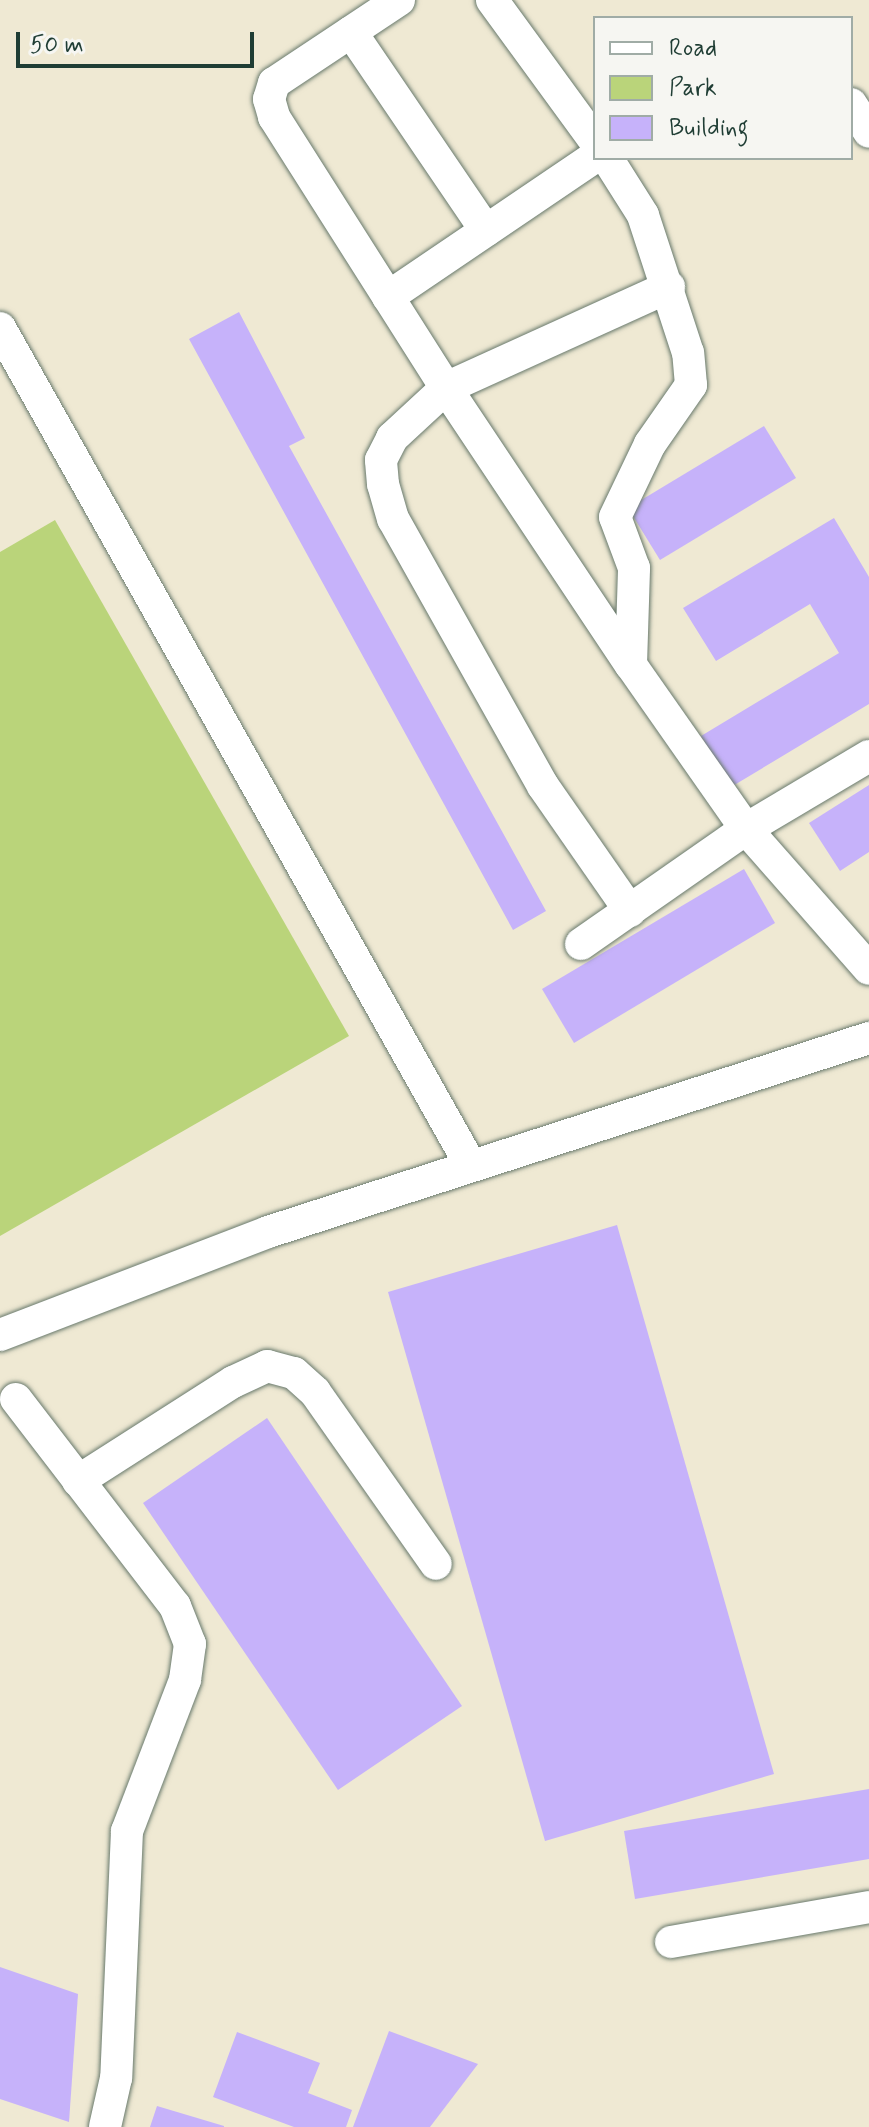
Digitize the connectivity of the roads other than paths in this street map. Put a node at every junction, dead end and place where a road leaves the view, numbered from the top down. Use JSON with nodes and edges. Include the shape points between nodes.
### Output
{"nodes":[{"id":1,"x":399,"y":0,"type":"edge"},
{"id":2,"x":492,"y":0,"type":"edge"},
{"id":3,"x":351,"y":32,"type":"junction"},
{"id":4,"x":853,"y":107,"type":"edge"},
{"id":5,"x":869,"y":132,"type":"edge"},
{"id":6,"x":593,"y":138,"type":"edge"},
{"id":7,"x":593,"y":158,"type":"edge"},
{"id":8,"x":608,"y":160,"type":"edge"},
{"id":9,"x":486,"y":231,"type":"junction"},
{"id":10,"x":669,"y":287,"type":"junction"},
{"id":11,"x":388,"y":297,"type":"junction"},
{"id":12,"x":0,"y":328,"type":"edge"},
{"id":13,"x":446,"y":388,"type":"junction"},
{"id":14,"x":631,"y":665,"type":"junction"},
{"id":15,"x":869,"y":756,"type":"edge"},
{"id":16,"x":746,"y":829,"type":"junction"},
{"id":17,"x":630,"y":911,"type":"junction"},
{"id":18,"x":581,"y":944,"type":"dead end"},
{"id":19,"x":869,"y":969,"type":"edge"},
{"id":20,"x":869,"y":1038,"type":"edge"},
{"id":21,"x":471,"y":1166,"type":"junction"},
{"id":22,"x":0,"y":1335,"type":"edge"},
{"id":23,"x":16,"y":1399,"type":"dead end"},
{"id":24,"x":78,"y":1481,"type":"junction"},
{"id":25,"x":436,"y":1564,"type":"dead end"},
{"id":26,"x":869,"y":1907,"type":"edge"},
{"id":27,"x":671,"y":1942,"type":"dead end"},
{"id":28,"x":105,"y":2127,"type":"edge"}],
"edges":[{"from":1,"to":3,"type":"street"},
{"from":2,"to":6,"type":"street"},
{"from":3,"to":9,"type":"street"},
{"from":3,"to":11,"type":"street","via":[[274,83],[269,99],[274,117]]},
{"from":4,"to":5,"type":"street"},
{"from":7,"to":9,"type":"street"},
{"from":8,"to":10,"type":"street","via":[[643,215]]},
{"from":9,"to":11,"type":"street"},
{"from":10,"to":13,"type":"street"},
{"from":10,"to":14,"type":"street","via":[[688,353],[691,385],[650,444],[615,517],[634,568]]},
{"from":11,"to":13,"type":"street"},
{"from":12,"to":21,"type":"street"},
{"from":13,"to":14,"type":"street"},
{"from":13,"to":17,"type":"street","via":[[392,438],[381,460],[393,519],[543,786]]},
{"from":14,"to":16,"type":"street"},
{"from":15,"to":16,"type":"street"},
{"from":16,"to":17,"type":"street"},
{"from":16,"to":19,"type":"street"},
{"from":17,"to":18,"type":"street"},
{"from":20,"to":21,"type":"street"},
{"from":21,"to":22,"type":"street","via":[[268,1232]]},
{"from":23,"to":24,"type":"street"},
{"from":24,"to":25,"type":"street","via":[[233,1382],[267,1366],[294,1373],[315,1392]]},
{"from":24,"to":28,"type":"street","via":[[175,1606],[190,1644],[185,1680],[127,1831],[116,2078]]},
{"from":26,"to":27,"type":"street"}]}
